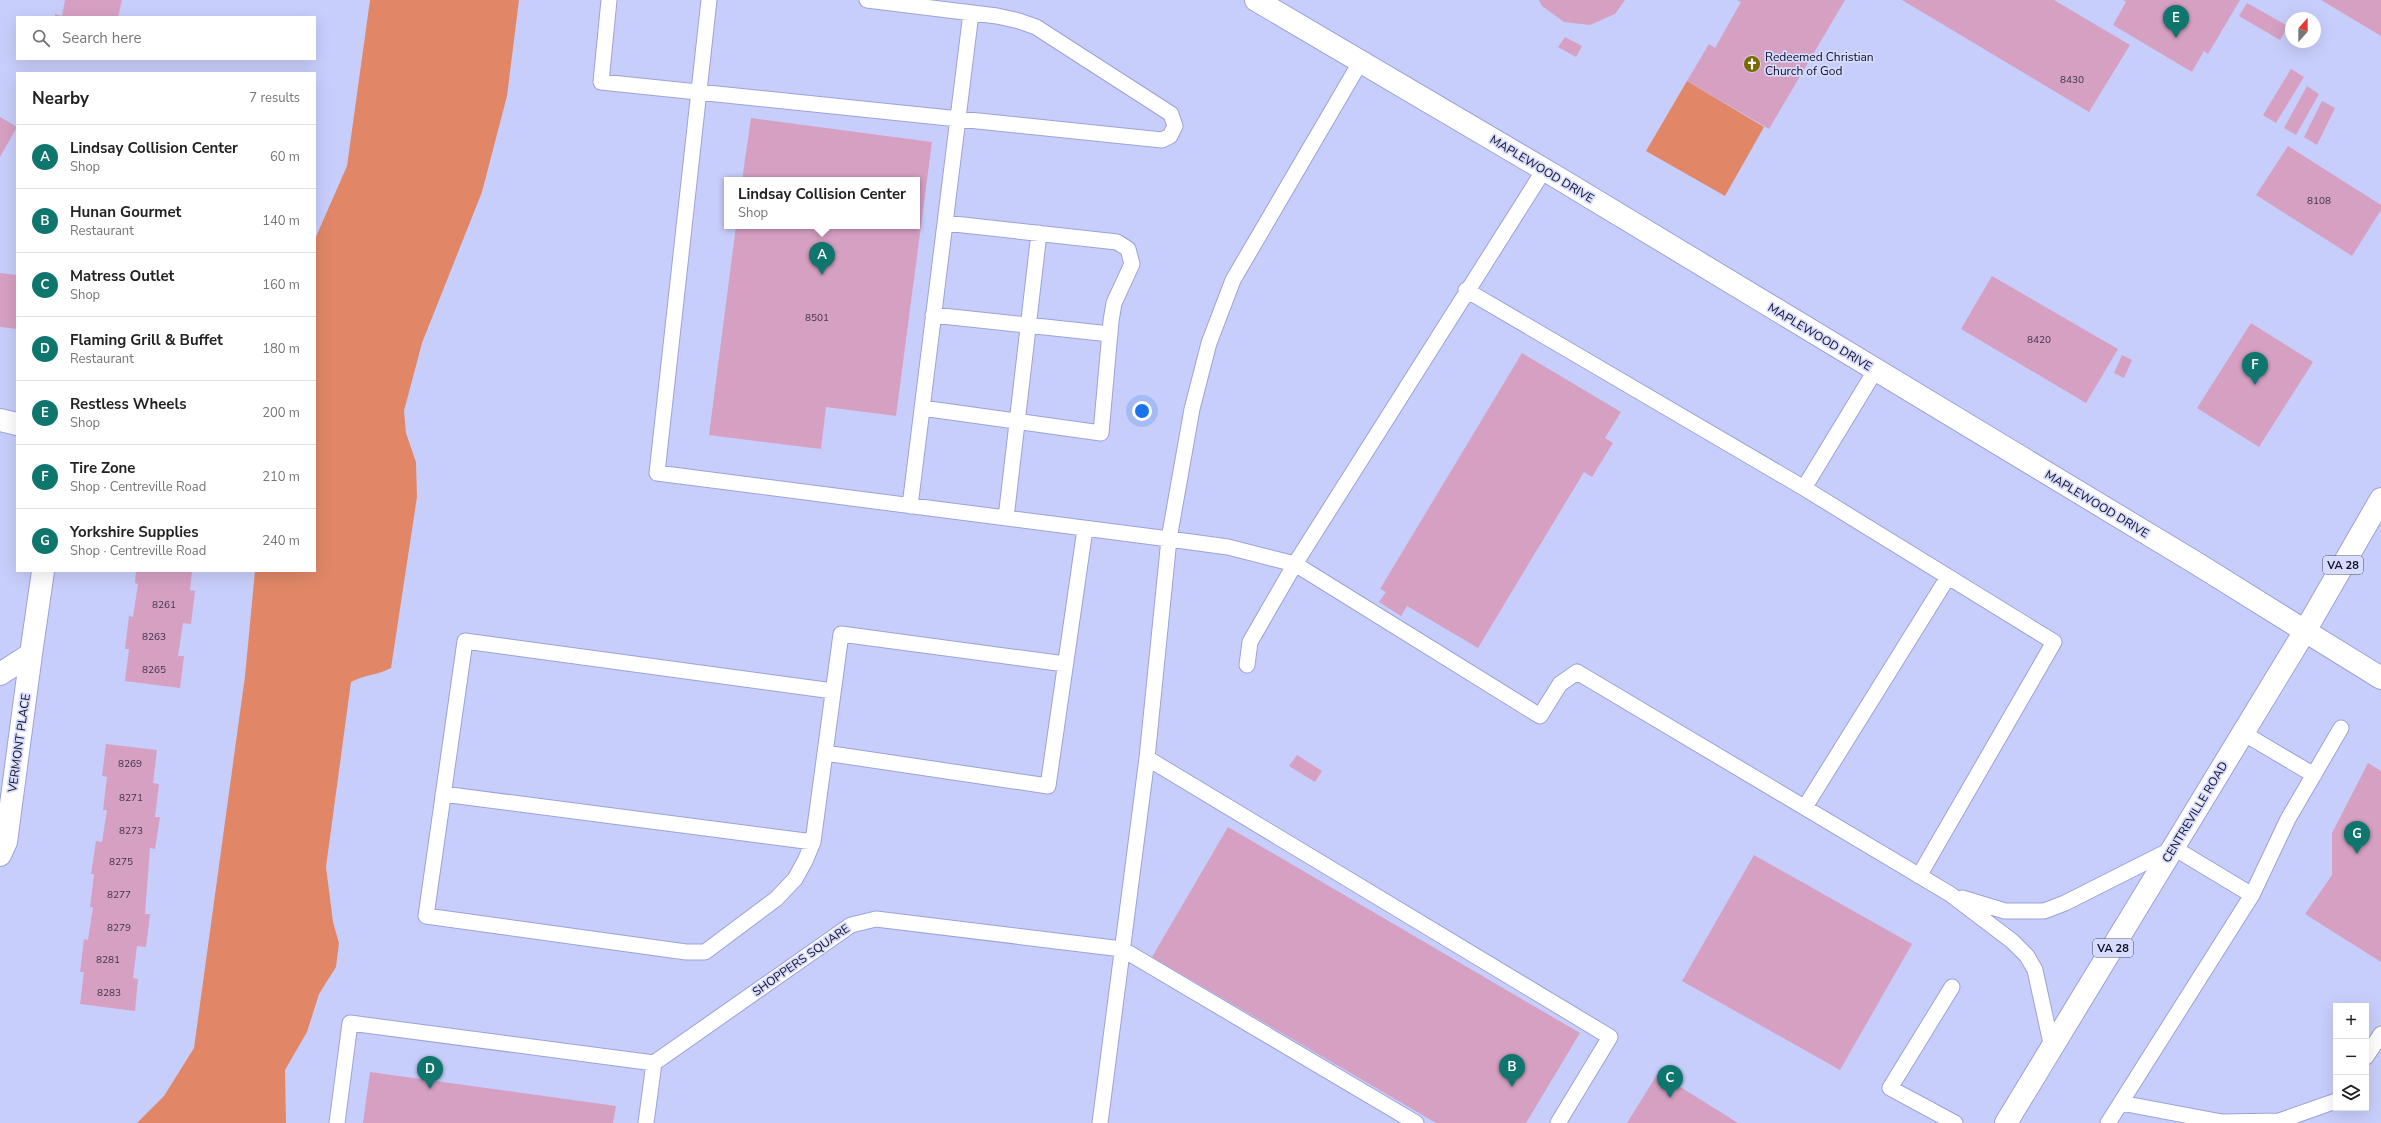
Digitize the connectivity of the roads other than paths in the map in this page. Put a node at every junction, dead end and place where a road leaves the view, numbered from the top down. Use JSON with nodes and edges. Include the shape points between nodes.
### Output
{"nodes":[{"id":1,"x":609,"y":0,"type":"edge"},
{"id":2,"x":709,"y":0,"type":"edge"},
{"id":3,"x":867,"y":0,"type":"edge"},
{"id":4,"x":1256,"y":0,"type":"edge"},
{"id":5,"x":971,"y":13,"type":"junction"},
{"id":6,"x":1361,"y":61,"type":"junction"},
{"id":7,"x":699,"y":93,"type":"junction"},
{"id":8,"x":958,"y":119,"type":"junction"},
{"id":9,"x":1544,"y":170,"type":"junction"},
{"id":10,"x":945,"y":223,"type":"junction"},
{"id":11,"x":1039,"y":233,"type":"junction"},
{"id":12,"x":1466,"y":290,"type":"junction"},
{"id":13,"x":933,"y":315,"type":"junction"},
{"id":14,"x":1028,"y":325,"type":"junction"},
{"id":15,"x":1110,"y":334,"type":"junction"},
{"id":16,"x":1875,"y":370,"type":"junction"},
{"id":17,"x":922,"y":408,"type":"junction"},
{"id":18,"x":0,"y":420,"type":"edge"},
{"id":19,"x":1017,"y":421,"type":"junction"},
{"id":20,"x":16,"y":424,"type":"edge"},
{"id":21,"x":1804,"y":488,"type":"junction"},
{"id":22,"x":2381,"y":499,"type":"edge"},
{"id":23,"x":910,"y":506,"type":"junction"},
{"id":24,"x":1006,"y":518,"type":"junction"},
{"id":25,"x":1085,"y":529,"type":"junction"},
{"id":26,"x":1169,"y":539,"type":"junction"},
{"id":27,"x":1295,"y":564,"type":"junction"},
{"id":28,"x":43,"y":572,"type":"edge"},
{"id":29,"x":1948,"y":577,"type":"junction"},
{"id":30,"x":2305,"y":631,"type":"junction"},
{"id":31,"x":31,"y":654,"type":"junction"},
{"id":32,"x":1066,"y":664,"type":"junction"},
{"id":33,"x":1247,"y":665,"type":"dead end"},
{"id":34,"x":0,"y":674,"type":"edge"},
{"id":35,"x":2381,"y":678,"type":"edge"},
{"id":36,"x":833,"y":690,"type":"junction"},
{"id":37,"x":2342,"y":728,"type":"dead end"},
{"id":38,"x":2243,"y":733,"type":"junction"},
{"id":39,"x":825,"y":753,"type":"junction"},
{"id":40,"x":1147,"y":758,"type":"junction"},
{"id":41,"x":2314,"y":775,"type":"junction"},
{"id":42,"x":443,"y":794,"type":"junction"},
{"id":43,"x":1805,"y":807,"type":"junction"},
{"id":44,"x":813,"y":842,"type":"junction"},
{"id":45,"x":2174,"y":848,"type":"junction"},
{"id":46,"x":0,"y":855,"type":"edge"},
{"id":47,"x":1919,"y":876,"type":"junction"},
{"id":48,"x":1950,"y":894,"type":"junction"},
{"id":49,"x":2252,"y":895,"type":"junction"},
{"id":50,"x":1122,"y":949,"type":"junction"},
{"id":51,"x":1952,"y":987,"type":"dead end"},
{"id":52,"x":2381,"y":1034,"type":"edge"},
{"id":53,"x":2052,"y":1048,"type":"junction"},
{"id":54,"x":2369,"y":1052,"type":"edge"},
{"id":55,"x":654,"y":1063,"type":"junction"},
{"id":56,"x":2333,"y":1102,"type":"edge"},
{"id":57,"x":2121,"y":1103,"type":"junction"},
{"id":58,"x":337,"y":1123,"type":"edge"},
{"id":59,"x":646,"y":1123,"type":"edge"},
{"id":60,"x":1100,"y":1123,"type":"edge"},
{"id":61,"x":1416,"y":1123,"type":"edge"},
{"id":62,"x":1558,"y":1123,"type":"edge"},
{"id":63,"x":1955,"y":1123,"type":"edge"},
{"id":64,"x":2006,"y":1123,"type":"edge"},
{"id":65,"x":2108,"y":1123,"type":"edge"}],
"edges":[{"from":1,"to":7,"type":"lane","via":[[601,82]]},
{"from":2,"to":7,"type":"lane"},
{"from":3,"to":5,"type":"lane"},
{"from":4,"to":6,"type":"main road","name":"MAPLEWOOD DRIVE"},
{"from":5,"to":8,"type":"lane"},
{"from":5,"to":8,"type":"lane","via":[[1019,21],[1036,27],[1171,114],[1175,126],[1170,136],[1162,140]]},
{"from":6,"to":9,"type":"main road","name":"MAPLEWOOD DRIVE"},
{"from":6,"to":26,"type":"lane","via":[[1233,280],[1209,343],[1192,409]]},
{"from":7,"to":8,"type":"lane"},
{"from":7,"to":23,"type":"lane","via":[[657,473]]},
{"from":8,"to":10,"type":"lane"},
{"from":9,"to":12,"type":"lane"},
{"from":9,"to":16,"type":"main road","name":"MAPLEWOOD DRIVE"},
{"from":10,"to":11,"type":"lane"},
{"from":10,"to":13,"type":"lane"},
{"from":11,"to":14,"type":"lane"},
{"from":11,"to":15,"type":"lane","via":[[1117,242],[1128,249],[1132,264],[1114,303]]},
{"from":12,"to":21,"type":"lane"},
{"from":12,"to":27,"type":"lane"},
{"from":13,"to":14,"type":"lane"},
{"from":13,"to":17,"type":"lane"},
{"from":14,"to":15,"type":"lane"},
{"from":14,"to":19,"type":"lane"},
{"from":15,"to":19,"type":"lane","via":[[1101,432]]},
{"from":16,"to":21,"type":"lane"},
{"from":16,"to":30,"type":"main road","name":"MAPLEWOOD DRIVE"},
{"from":17,"to":19,"type":"lane"},
{"from":17,"to":23,"type":"lane"},
{"from":18,"to":20,"type":"main road"},
{"from":19,"to":24,"type":"lane"},
{"from":21,"to":29,"type":"lane"},
{"from":22,"to":30,"type":"main road","name":"CENTREVILLE ROAD","number":"VA 28"},
{"from":23,"to":24,"type":"lane"},
{"from":24,"to":25,"type":"lane"},
{"from":25,"to":26,"type":"lane"},
{"from":25,"to":32,"type":"lane"},
{"from":26,"to":27,"type":"lane","via":[[1235,549]]},
{"from":26,"to":40,"type":"lane"},
{"from":27,"to":33,"type":"lane","via":[[1250,642]]},
{"from":27,"to":43,"type":"lane","via":[[1540,716],[1560,684],[1577,672]]},
{"from":28,"to":31,"type":"main road","name":"VERMONT PLACE"},
{"from":29,"to":43,"type":"lane"},
{"from":29,"to":47,"type":"lane","via":[[2054,642]]},
{"from":30,"to":35,"type":"main road","name":"MAPLEWOOD DRIVE"},
{"from":30,"to":38,"type":"main road","name":"CENTREVILLE ROAD","number":"VA 28"},
{"from":31,"to":34,"type":"main road"},
{"from":31,"to":46,"type":"main road","name":"VERMONT PLACE","via":[[6,842]]},
{"from":32,"to":36,"type":"lane","via":[[841,634]]},
{"from":32,"to":39,"type":"lane","via":[[1048,786]]},
{"from":36,"to":39,"type":"lane"},
{"from":36,"to":42,"type":"lane","via":[[465,640]]},
{"from":37,"to":41,"type":"lane"},
{"from":38,"to":41,"type":"lane"},
{"from":38,"to":45,"type":"main road","name":"CENTREVILLE ROAD","number":"VA 28"},
{"from":39,"to":44,"type":"lane"},
{"from":40,"to":50,"type":"lane"},
{"from":40,"to":62,"type":"lane","via":[[1610,1037]]},
{"from":41,"to":49,"type":"lane","via":[[2288,819]]},
{"from":42,"to":44,"type":"lane"},
{"from":42,"to":44,"type":"lane","via":[[426,916],[678,950],[705,952],[776,899],[794,879]]},
{"from":43,"to":47,"type":"lane"},
{"from":45,"to":48,"type":"lane","via":[[2044,911],[2005,911]]},
{"from":45,"to":49,"type":"lane"},
{"from":45,"to":53,"type":"main road","name":"CENTREVILLE ROAD","number":"VA 28"},
{"from":47,"to":48,"type":"lane"},
{"from":48,"to":53,"type":"lane","via":[[2012,941],[2027,956],[2036,974]]},
{"from":49,"to":57,"type":"lane"},
{"from":50,"to":55,"type":"lane","name":"SHOPPERS SQUARE","via":[[876,919],[863,920],[851,925]]},
{"from":50,"to":60,"type":"lane"},
{"from":50,"to":61,"type":"lane"},
{"from":51,"to":63,"type":"lane","via":[[1890,1088]]},
{"from":52,"to":54,"type":"lane"},
{"from":53,"to":64,"type":"main road","name":"CENTREVILLE ROAD","number":"VA 28"},
{"from":55,"to":58,"type":"lane","via":[[350,1023]]},
{"from":55,"to":59,"type":"lane"},
{"from":56,"to":57,"type":"lane","via":[[2279,1121],[2222,1122]]},
{"from":57,"to":65,"type":"lane"}]}
